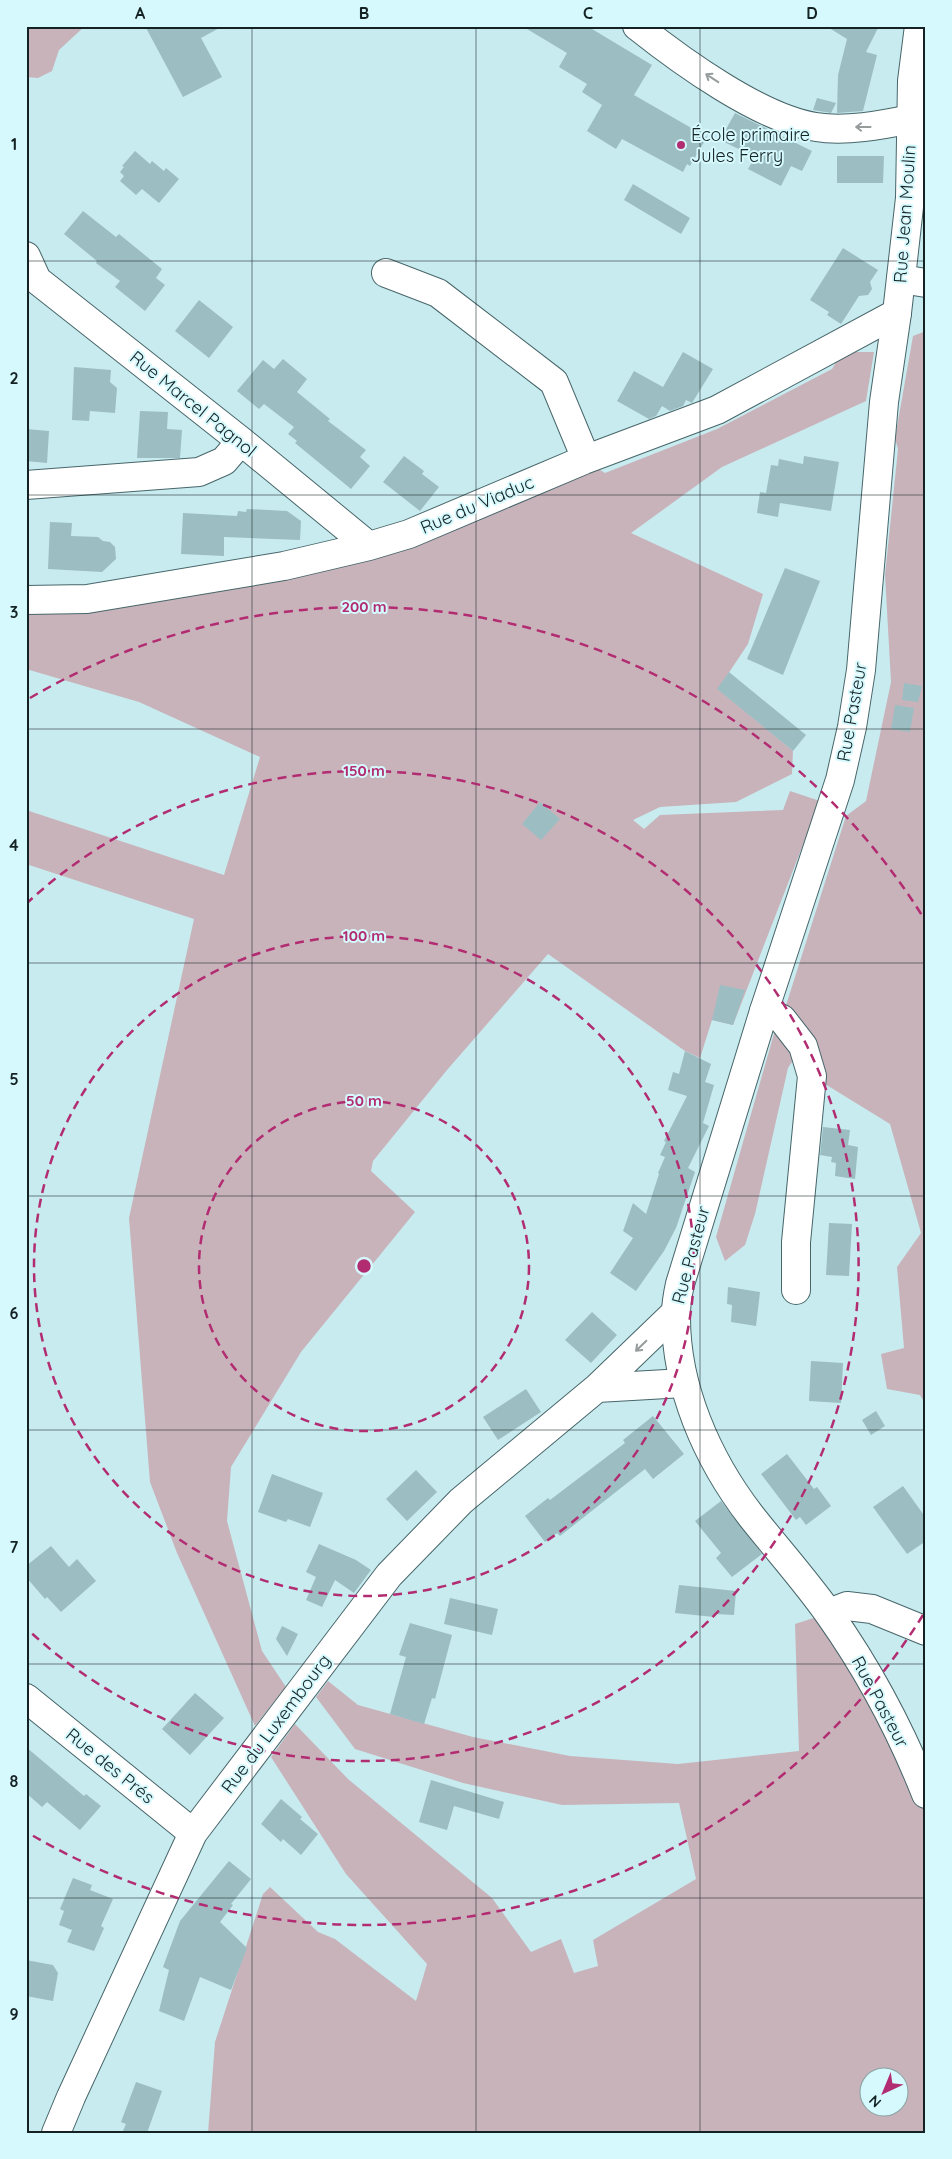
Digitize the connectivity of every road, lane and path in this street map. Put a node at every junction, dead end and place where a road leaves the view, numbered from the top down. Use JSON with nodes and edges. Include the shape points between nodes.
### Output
{"nodes":[{"id":1,"x":637,"y":26,"type":"edge"},
{"id":2,"x":919,"y":26,"type":"edge"},
{"id":3,"x":911,"y":119,"type":"junction"},
{"id":4,"x":26,"y":256,"type":"edge"},
{"id":5,"x":386,"y":273,"type":"dead end"},
{"id":6,"x":913,"y":281,"type":"edge"},
{"id":7,"x":32,"y":282,"type":"edge"},
{"id":8,"x":897,"y":312,"type":"junction"},
{"id":9,"x":884,"y":402,"type":"joint"},
{"id":10,"x":241,"y":441,"type":"junction"},
{"id":11,"x":586,"y":459,"type":"junction"},
{"id":12,"x":26,"y":485,"type":"edge"},
{"id":13,"x":369,"y":546,"type":"junction"},
{"id":14,"x":26,"y":600,"type":"edge"},
{"id":15,"x":764,"y":1011,"type":"junction"},
{"id":16,"x":796,"y":1290,"type":"dead end"},
{"id":17,"x":676,"y":1312,"type":"junction"},
{"id":18,"x":684,"y":1383,"type":"junction"},
{"id":19,"x":597,"y":1388,"type":"junction"},
{"id":20,"x":829,"y":1614,"type":"junction"},
{"id":21,"x":926,"y":1631,"type":"edge"},
{"id":22,"x":26,"y":1698,"type":"edge"},
{"id":23,"x":926,"y":1794,"type":"edge"},
{"id":24,"x":193,"y":1832,"type":"junction"},
{"id":25,"x":56,"y":2133,"type":"edge"}],
"edges":[{"from":3,"to":1,"type":"street","one_way":true,"via":[[873,127],[816,127],[778,116],[743,98]]},
{"from":2,"to":3,"type":"street","name":"Rue Jean Moulin"},
{"from":3,"to":6,"type":"street","name":"Rue Jean Moulin"},
{"from":4,"to":7,"type":"street","name":"Rue Marcel Pagnol"},
{"from":5,"to":11,"type":"street","via":[[438,293],[554,382]]},
{"from":6,"to":8,"type":"street","name":"Rue Jean Moulin"},
{"from":7,"to":10,"type":"street","name":"Rue Marcel Pagnol"},
{"from":8,"to":9,"type":"street","name":"Rue Jean Moulin"},
{"from":8,"to":11,"type":"street","name":"Rue du Viaduc","via":[[717,410]]},
{"from":9,"to":15,"type":"street","name":"Rue Pasteur","via":[[861,670],[852,727],[840,780]]},
{"from":10,"to":12,"type":"street","via":[[224,461],[199,472]]},
{"from":10,"to":13,"type":"street","name":"Rue Marcel Pagnol"},
{"from":11,"to":13,"type":"street","name":"Rue du Viaduc","via":[[409,534]]},
{"from":13,"to":14,"type":"street","name":"Rue du Viaduc","via":[[284,566],[87,599]]},
{"from":15,"to":16,"type":"street","via":[[782,1019],[803,1046],[812,1076],[796,1242]]},
{"from":15,"to":17,"type":"street","name":"Rue Pasteur","via":[[680,1284]]},
{"from":17,"to":18,"type":"street","name":"Rue Pasteur","via":[[677,1346]]},
{"from":17,"to":19,"type":"street","name":"Rue du Luxembourg","one_way":true},
{"from":18,"to":19,"type":"street"},
{"from":18,"to":20,"type":"street","name":"Rue Pasteur","via":[[702,1432],[725,1477]]},
{"from":19,"to":24,"type":"street","name":"Rue du Luxembourg","via":[[461,1501],[389,1575]]},
{"from":20,"to":21,"type":"street","via":[[847,1606],[872,1609]]},
{"from":20,"to":23,"type":"street","name":"Rue Pasteur","via":[[866,1671]]},
{"from":22,"to":24,"type":"street","name":"Rue des Prés"},
{"from":24,"to":25,"type":"street","name":"Rue du Luxembourg"}]}
